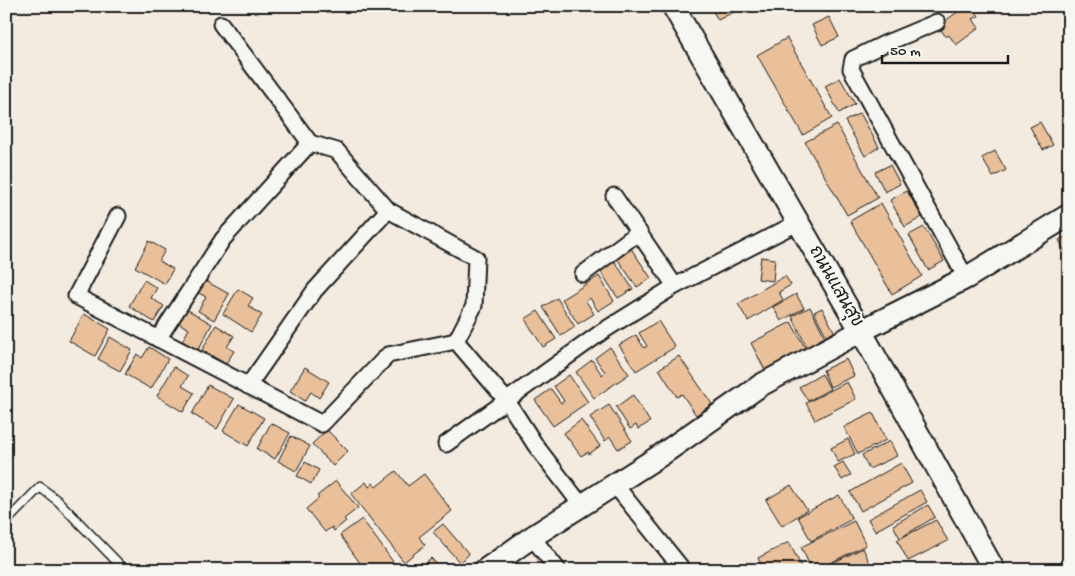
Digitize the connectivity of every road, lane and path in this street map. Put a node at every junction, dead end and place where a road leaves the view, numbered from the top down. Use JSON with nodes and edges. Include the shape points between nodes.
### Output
{"nodes":[{"id":1,"x":673,"y":6,"type":"edge"},
{"id":2,"x":938,"y":22,"type":"dead end"},
{"id":3,"x":221,"y":24,"type":"dead end"},
{"id":4,"x":310,"y":143,"type":"junction"},
{"id":5,"x":614,"y":196,"type":"dead end"},
{"id":6,"x":388,"y":210,"type":"junction"},
{"id":7,"x":1069,"y":215,"type":"edge"},
{"id":8,"x":118,"y":216,"type":"dead end"},
{"id":9,"x":797,"y":223,"type":"junction"},
{"id":10,"x":639,"y":232,"type":"junction"},
{"id":11,"x":583,"y":274,"type":"dead end"},
{"id":12,"x":966,"y":278,"type":"junction"},
{"id":13,"x":675,"y":286,"type":"junction"},
{"id":14,"x":861,"y":331,"type":"junction"},
{"id":15,"x":158,"y":339,"type":"junction"},
{"id":16,"x":456,"y":341,"type":"junction"},
{"id":17,"x":248,"y":386,"type":"junction"},
{"id":18,"x":507,"y":401,"type":"junction"},
{"id":19,"x":446,"y":444,"type":"dead end"},
{"id":20,"x":615,"y":485,"type":"junction"},
{"id":21,"x":582,"y":506,"type":"junction"},
{"id":22,"x":6,"y":522,"type":"edge"},
{"id":23,"x":532,"y":537,"type":"junction"},
{"id":24,"x":125,"y":570,"type":"edge"},
{"id":25,"x":485,"y":570,"type":"edge"},
{"id":26,"x":558,"y":570,"type":"edge"},
{"id":27,"x":683,"y":570,"type":"edge"},
{"id":28,"x":994,"y":570,"type":"edge"}],
"edges":[{"from":1,"to":9,"type":"street","name":"ถนนแสนสุข"},
{"from":2,"to":12,"type":"street","via":[[853,59],[851,69]]},
{"from":3,"to":4,"type":"street"},
{"from":4,"to":6,"type":"street","via":[[337,151]]},
{"from":4,"to":15,"type":"street","via":[[222,239]]},
{"from":5,"to":10,"type":"street"},
{"from":6,"to":16,"type":"street","via":[[476,258],[474,306]]},
{"from":6,"to":17,"type":"street","via":[[315,290]]},
{"from":7,"to":12,"type":"street"},
{"from":8,"to":15,"type":"street","via":[[76,296]]},
{"from":9,"to":13,"type":"street"},
{"from":9,"to":14,"type":"street","name":"ถนนแสนสุข"},
{"from":10,"to":11,"type":"street"},
{"from":10,"to":13,"type":"street"},
{"from":12,"to":14,"type":"street"},
{"from":13,"to":18,"type":"street","via":[[603,331]]},
{"from":14,"to":20,"type":"street","via":[[761,385]]},
{"from":14,"to":28,"type":"street","name":"ถนนแสนสุข"},
{"from":15,"to":17,"type":"street"},
{"from":16,"to":17,"type":"street","via":[[388,355],[322,424]]},
{"from":16,"to":18,"type":"street"},
{"from":18,"to":19,"type":"street"},
{"from":18,"to":21,"type":"street","via":[[536,446]]},
{"from":20,"to":21,"type":"street"},
{"from":20,"to":27,"type":"street"},
{"from":21,"to":23,"type":"street"},
{"from":22,"to":24,"type":"lane","via":[[40,487],[58,501]]},
{"from":23,"to":25,"type":"street"},
{"from":23,"to":26,"type":"street"}]}
